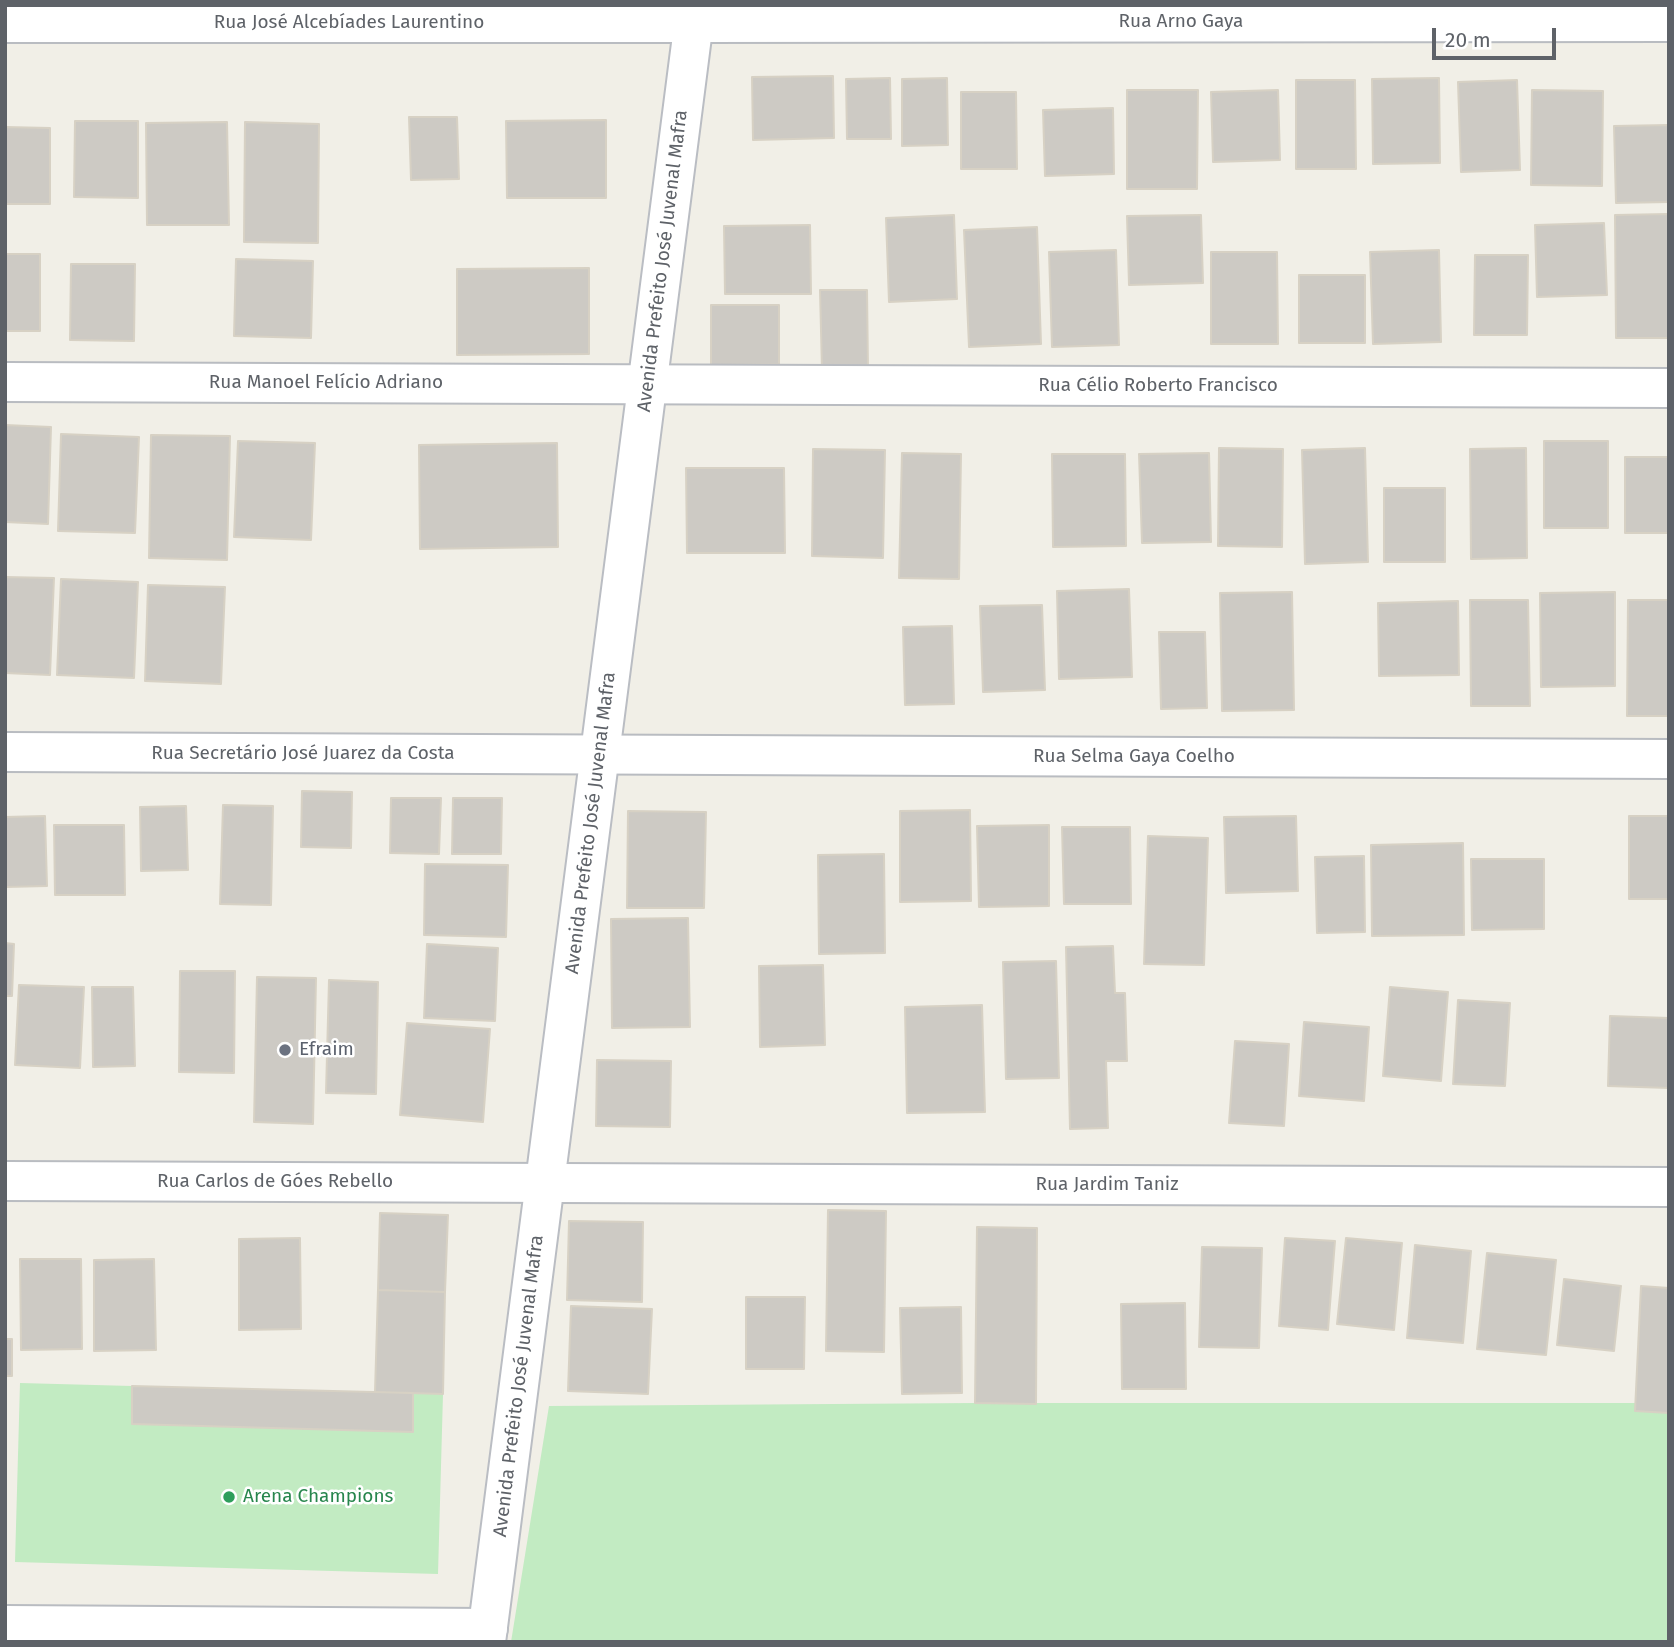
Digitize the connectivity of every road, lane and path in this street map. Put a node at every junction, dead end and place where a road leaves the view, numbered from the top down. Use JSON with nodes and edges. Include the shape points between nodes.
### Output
{"nodes":[{"id":1,"x":695,"y":14,"type":"edge"},
{"id":2,"x":1669,"y":22,"type":"edge"},
{"id":3,"x":5,"y":23,"type":"edge"},
{"id":4,"x":5,"y":382,"type":"edge"},
{"id":5,"x":647,"y":385,"type":"junction"},
{"id":6,"x":1669,"y":388,"type":"edge"},
{"id":7,"x":5,"y":752,"type":"edge"},
{"id":8,"x":600,"y":755,"type":"junction"},
{"id":9,"x":1669,"y":758,"type":"edge"},
{"id":10,"x":5,"y":1181,"type":"edge"},
{"id":11,"x":545,"y":1184,"type":"junction"},
{"id":12,"x":1669,"y":1187,"type":"edge"},
{"id":13,"x":5,"y":1625,"type":"edge"},
{"id":14,"x":487,"y":1635,"type":"edge"}],
"edges":[{"from":1,"to":2,"type":"street","name":"Rua Arno Gaya"},
{"from":1,"to":3,"type":"street","name":"Rua José Alcebíades Laurentino"},
{"from":1,"to":5,"type":"street","name":"Avenida Prefeito José Juvenal Mafra"},
{"from":4,"to":5,"type":"street","name":"Rua Manoel Felício Adriano"},
{"from":5,"to":6,"type":"street","name":"Rua Célio Roberto Francisco"},
{"from":5,"to":8,"type":"street","name":"Avenida Prefeito José Juvenal Mafra"},
{"from":7,"to":8,"type":"street","name":"Rua Secretário José Juarez da Costa"},
{"from":8,"to":9,"type":"street","name":"Rua Selma Gaya Coelho"},
{"from":8,"to":11,"type":"street","name":"Avenida Prefeito José Juvenal Mafra"},
{"from":10,"to":11,"type":"street","name":"Rua Carlos de Góes Rebello"},
{"from":11,"to":12,"type":"street","name":"Rua Jardim Taniz"},
{"from":11,"to":14,"type":"street","name":"Avenida Prefeito José Juvenal Mafra"},
{"from":13,"to":14,"type":"street"}]}
